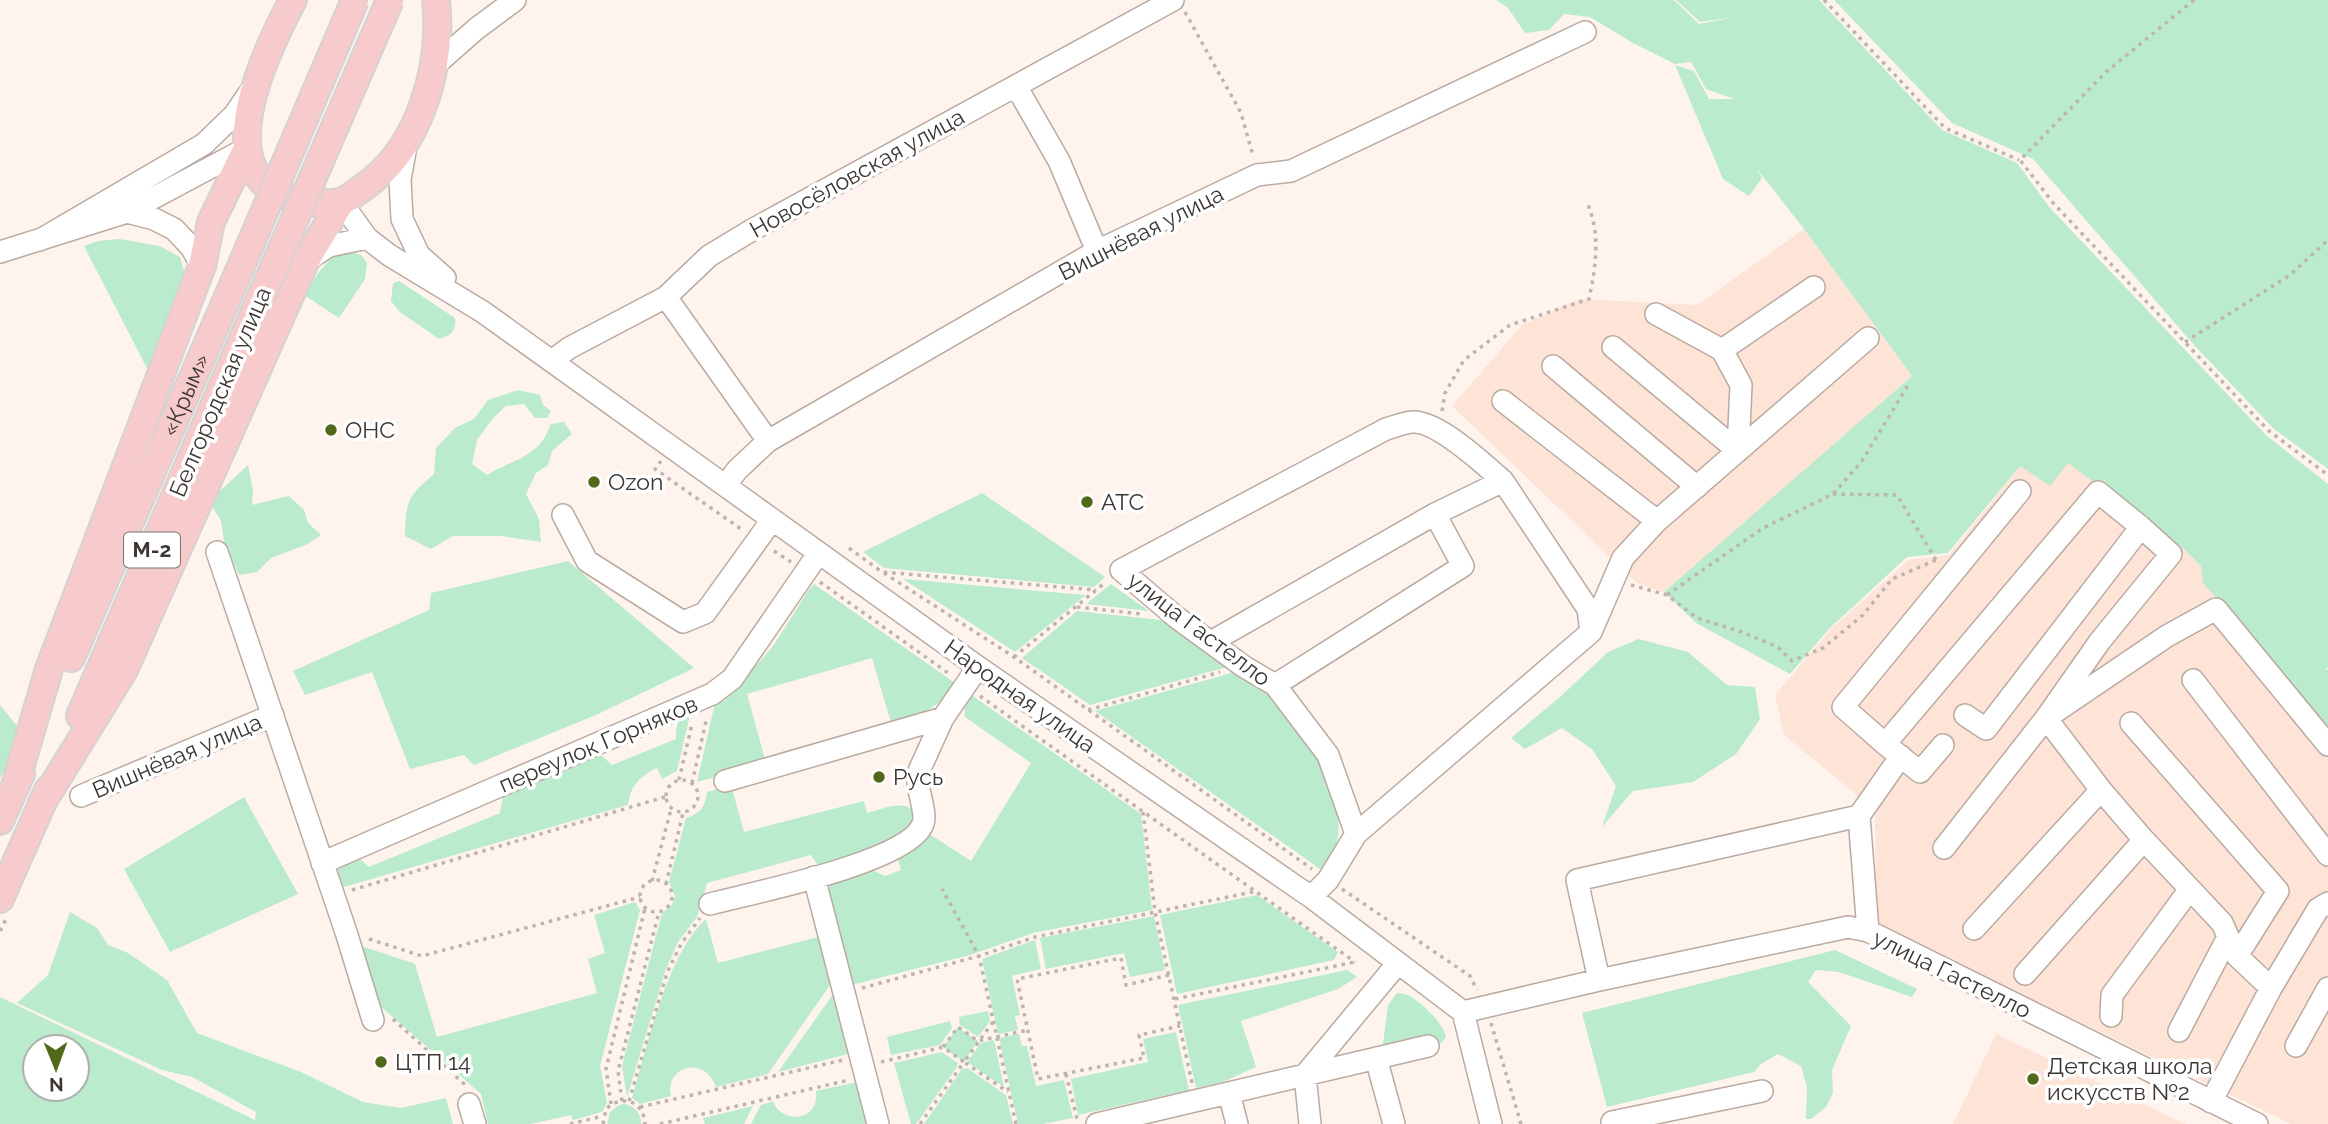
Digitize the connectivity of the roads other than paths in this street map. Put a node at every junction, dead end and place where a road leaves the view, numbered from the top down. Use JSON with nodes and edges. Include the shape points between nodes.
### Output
{"nodes":[{"id":1,"x":293,"y":0,"type":"edge"},
{"id":2,"x":355,"y":0,"type":"edge"},
{"id":3,"x":390,"y":0,"type":"edge"},
{"id":4,"x":436,"y":0,"type":"edge"},
{"id":5,"x":515,"y":0,"type":"edge"},
{"id":6,"x":1179,"y":6,"type":"edge"},
{"id":7,"x":1585,"y":32,"type":"dead end"},
{"id":8,"x":433,"y":67,"type":"junction"},
{"id":9,"x":255,"y":84,"type":"junction"},
{"id":10,"x":1016,"y":86,"type":"junction"},
{"id":11,"x":407,"y":138,"type":"junction"},
{"id":12,"x":247,"y":148,"type":"junction"},
{"id":13,"x":341,"y":202,"type":"junction"},
{"id":14,"x":127,"y":212,"type":"junction"},
{"id":15,"x":367,"y":238,"type":"junction"},
{"id":16,"x":40,"y":240,"type":"junction"},
{"id":17,"x":1097,"y":251,"type":"junction"},
{"id":18,"x":0,"y":252,"type":"edge"},
{"id":19,"x":304,"y":262,"type":"junction"},
{"id":20,"x":202,"y":266,"type":"junction"},
{"id":21,"x":1814,"y":287,"type":"dead end"},
{"id":22,"x":666,"y":297,"type":"junction"},
{"id":23,"x":483,"y":312,"type":"junction"},
{"id":24,"x":1656,"y":314,"type":"dead end"},
{"id":25,"x":1868,"y":338,"type":"dead end"},
{"id":26,"x":1613,"y":347,"type":"dead end"},
{"id":27,"x":1722,"y":350,"type":"junction"},
{"id":28,"x":552,"y":361,"type":"junction"},
{"id":29,"x":1553,"y":366,"type":"dead end"},
{"id":30,"x":1503,"y":401,"type":"dead end"},
{"id":31,"x":768,"y":441,"type":"junction"},
{"id":32,"x":1738,"y":451,"type":"junction"},
{"id":33,"x":1503,"y":481,"type":"junction"},
{"id":34,"x":726,"y":485,"type":"junction"},
{"id":35,"x":1697,"y":487,"type":"junction"},
{"id":36,"x":2020,"y":491,"type":"dead end"},
{"id":37,"x":563,"y":514,"type":"dead end"},
{"id":38,"x":1435,"y":514,"type":"junction"},
{"id":39,"x":772,"y":520,"type":"junction"},
{"id":40,"x":1657,"y":521,"type":"junction"},
{"id":41,"x":2141,"y":527,"type":"junction"},
{"id":42,"x":217,"y":552,"type":"dead end"},
{"id":43,"x":812,"y":563,"type":"junction"},
{"id":44,"x":1591,"y":632,"type":"junction"},
{"id":45,"x":1211,"y":642,"type":"junction"},
{"id":46,"x":978,"y":667,"type":"junction"},
{"id":47,"x":2193,"y":680,"type":"dead end"},
{"id":48,"x":1275,"y":685,"type":"junction"},
{"id":49,"x":273,"y":715,"type":"junction"},
{"id":50,"x":1965,"y":715,"type":"dead end"},
{"id":51,"x":943,"y":718,"type":"junction"},
{"id":52,"x":2046,"y":718,"type":"junction"},
{"id":53,"x":2131,"y":723,"type":"dead end"},
{"id":54,"x":1943,"y":745,"type":"dead end"},
{"id":55,"x":2328,"y":745,"type":"edge"},
{"id":56,"x":1893,"y":750,"type":"junction"},
{"id":57,"x":725,"y":781,"type":"dead end"},
{"id":58,"x":15,"y":789,"type":"junction"},
{"id":59,"x":2101,"y":790,"type":"junction"},
{"id":60,"x":81,"y":796,"type":"dead end"},
{"id":61,"x":42,"y":803,"type":"junction"},
{"id":62,"x":1860,"y":816,"type":"junction"},
{"id":63,"x":0,"y":821,"type":"edge"},
{"id":64,"x":1356,"y":834,"type":"junction"},
{"id":65,"x":2144,"y":840,"type":"junction"},
{"id":66,"x":1944,"y":848,"type":"dead end"},
{"id":67,"x":2328,"y":855,"type":"edge"},
{"id":68,"x":322,"y":863,"type":"junction"},
{"id":69,"x":814,"y":877,"type":"junction"},
{"id":70,"x":2190,"y":889,"type":"junction"},
{"id":71,"x":1311,"y":897,"type":"junction"},
{"id":72,"x":0,"y":899,"type":"edge"},
{"id":73,"x":2328,"y":903,"type":"edge"},
{"id":74,"x":710,"y":904,"type":"road end"},
{"id":75,"x":1974,"y":929,"type":"dead end"},
{"id":76,"x":1867,"y":931,"type":"junction"},
{"id":77,"x":2232,"y":946,"type":"junction"},
{"id":78,"x":1398,"y":963,"type":"junction"},
{"id":79,"x":2025,"y":974,"type":"dead end"},
{"id":80,"x":1599,"y":980,"type":"junction"},
{"id":81,"x":2328,"y":988,"type":"edge"},
{"id":82,"x":2271,"y":989,"type":"junction"},
{"id":83,"x":1463,"y":1013,"type":"junction"},
{"id":84,"x":2110,"y":1016,"type":"dead end"},
{"id":85,"x":373,"y":1020,"type":"dead end"},
{"id":86,"x":2179,"y":1031,"type":"dead end"},
{"id":87,"x":1428,"y":1046,"type":"dead end"},
{"id":88,"x":2296,"y":1046,"type":"dead end"},
{"id":89,"x":1376,"y":1058,"type":"junction"},
{"id":90,"x":1305,"y":1075,"type":"junction"},
{"id":91,"x":1762,"y":1091,"type":"dead end"},
{"id":92,"x":1229,"y":1093,"type":"junction"},
{"id":93,"x":2220,"y":1112,"type":"edge"},
{"id":94,"x":1612,"y":1122,"type":"dead end"},
{"id":95,"x":877,"y":1124,"type":"edge"},
{"id":96,"x":1097,"y":1124,"type":"edge"},
{"id":97,"x":1237,"y":1124,"type":"edge"},
{"id":98,"x":1310,"y":1124,"type":"edge"},
{"id":99,"x":1394,"y":1124,"type":"edge"},
{"id":100,"x":1491,"y":1124,"type":"edge"},
{"id":101,"x":2257,"y":1124,"type":"edge"}],
"edges":[{"from":1,"to":9,"type":"main road"},
{"from":2,"to":58,"type":"main road","name":"«Крым»","number":"М-2","bridge":true},
{"from":3,"to":61,"type":"main road","name":"Белгородская улица","number":"М-2","bridge":true},
{"from":4,"to":8,"type":"main road"},
{"from":5,"to":8,"type":"street"},
{"from":6,"to":10,"type":"street","name":"Новосёловская улица"},
{"from":7,"to":17,"type":"street","name":"Вишнёвая улица","via":[[1291,171],[1257,175]]},
{"from":8,"to":11,"type":"main road","via":[[424,104]]},
{"from":9,"to":12,"type":"main road"},
{"from":9,"to":16,"type":"street","via":[[235,114],[204,144]]},
{"from":10,"to":17,"type":"street","via":[[1059,161]]},
{"from":10,"to":22,"type":"street","name":"Новосёловская улица","via":[[752,230],[709,256]]},
{"from":11,"to":13,"type":"main road","via":[[387,167]]},
{"from":11,"to":23,"type":"street","via":[[400,179],[402,219],[419,255]]},
{"from":12,"to":13,"type":"main road","via":[[256,173],[274,192],[304,202]]},
{"from":12,"to":14,"type":"street"},
{"from":12,"to":20,"type":"main road","name":"«Крым»","number":"М-2","via":[[211,222]]},
{"from":13,"to":15,"type":"street"},
{"from":13,"to":19,"type":"main road","number":"М-2"},
{"from":14,"to":16,"type":"street"},
{"from":14,"to":20,"type":"street","via":[[174,229]]},
{"from":15,"to":19,"type":"street","via":[[329,246]]},
{"from":15,"to":23,"type":"street"},
{"from":16,"to":18,"type":"street"},
{"from":17,"to":31,"type":"street","name":"Вишнёвая улица"},
{"from":19,"to":61,"type":"main road","number":"М-2","via":[[124,670]]},
{"from":20,"to":58,"type":"main road","name":"«Крым»","number":"М-2","via":[[49,669]]},
{"from":21,"to":27,"type":"street"},
{"from":22,"to":28,"type":"street","name":"Новосёловская улица"},
{"from":22,"to":31,"type":"street"},
{"from":23,"to":28,"type":"street","name":"Народная улица"},
{"from":24,"to":27,"type":"street"},
{"from":25,"to":32,"type":"street"},
{"from":26,"to":32,"type":"street"},
{"from":27,"to":32,"type":"street","via":[[1741,385]]},
{"from":28,"to":34,"type":"street","name":"Народная улица"},
{"from":29,"to":35,"type":"street"},
{"from":30,"to":40,"type":"street"},
{"from":31,"to":34,"type":"street","name":"Вишнёвая улица"},
{"from":32,"to":35,"type":"street"},
{"from":33,"to":38,"type":"street"},
{"from":33,"to":44,"type":"street","via":[[1588,609]]},
{"from":33,"to":45,"type":"street","name":"улица Гастелло","via":[[1437,430],[1414,422],[1387,429],[1121,570]]},
{"from":34,"to":39,"type":"street","name":"Народная улица"},
{"from":35,"to":40,"type":"street"},
{"from":36,"to":56,"type":"street","via":[[1946,564],[1843,707]]},
{"from":37,"to":39,"type":"street","via":[[587,561],[682,622],[705,613]]},
{"from":38,"to":45,"type":"street"},
{"from":38,"to":48,"type":"street","via":[[1463,566]]},
{"from":39,"to":43,"type":"street","name":"Народная улица"},
{"from":40,"to":44,"type":"street","via":[[1623,558]]},
{"from":41,"to":50,"type":"street","via":[[1986,729]]},
{"from":41,"to":52,"type":"street","via":[[2171,554],[2100,641]]},
{"from":41,"to":56,"type":"street","via":[[2098,492]]},
{"from":42,"to":49,"type":"street"},
{"from":43,"to":46,"type":"street","name":"Народная улица"},
{"from":43,"to":68,"type":"street","name":"переулок Горняков","via":[[732,680],[705,698]]},
{"from":44,"to":64,"type":"street"},
{"from":45,"to":48,"type":"street","name":"улица Гастелло"},
{"from":46,"to":51,"type":"street"},
{"from":46,"to":71,"type":"street","name":"Народная улица"},
{"from":47,"to":67,"type":"street"},
{"from":48,"to":64,"type":"street","name":"улица Гастелло","via":[[1328,755]]},
{"from":49,"to":60,"type":"street","name":"Вишнёвая улица"},
{"from":49,"to":68,"type":"street"},
{"from":51,"to":57,"type":"street"},
{"from":51,"to":69,"type":"street","via":[[916,783],[922,828],[883,855]]},
{"from":52,"to":55,"type":"street","via":[[2167,636],[2216,609]]},
{"from":52,"to":59,"type":"street"},
{"from":52,"to":66,"type":"street"},
{"from":53,"to":77,"type":"street","via":[[2278,891]]},
{"from":54,"to":56,"type":"street","via":[[1920,772]]},
{"from":56,"to":62,"type":"street"},
{"from":58,"to":63,"type":"main road","name":"«Крым»","number":"М-2"},
{"from":59,"to":65,"type":"street"},
{"from":59,"to":75,"type":"street"},
{"from":61,"to":72,"type":"main road","name":"Белгородская улица","number":"М-2"},
{"from":62,"to":76,"type":"street"},
{"from":62,"to":80,"type":"street","via":[[1577,880]]},
{"from":64,"to":71,"type":"street","via":[[1328,880]]},
{"from":65,"to":70,"type":"street"},
{"from":65,"to":79,"type":"street"},
{"from":68,"to":85,"type":"street"},
{"from":69,"to":74,"type":"street"},
{"from":69,"to":95,"type":"street"},
{"from":70,"to":77,"type":"street","via":[[2222,923]]},
{"from":70,"to":84,"type":"street","via":[[2112,995]]},
{"from":71,"to":78,"type":"street","name":"Народная улица"},
{"from":73,"to":82,"type":"street","via":[[2318,909]]},
{"from":76,"to":80,"type":"street","name":"улица Гастелло","via":[[1849,927]]},
{"from":76,"to":93,"type":"street","name":"улица Гастелло"},
{"from":77,"to":82,"type":"street"},
{"from":77,"to":86,"type":"street"},
{"from":78,"to":83,"type":"street","name":"Народная улица"},
{"from":78,"to":90,"type":"street"},
{"from":80,"to":83,"type":"street","name":"улица Гастелло"},
{"from":81,"to":88,"type":"street"},
{"from":82,"to":93,"type":"street"},
{"from":83,"to":100,"type":"street"},
{"from":87,"to":89,"type":"street"},
{"from":89,"to":90,"type":"street"},
{"from":89,"to":99,"type":"street"},
{"from":90,"to":92,"type":"street"},
{"from":90,"to":98,"type":"street"},
{"from":91,"to":94,"type":"street"},
{"from":92,"to":96,"type":"street"},
{"from":92,"to":97,"type":"street"},
{"from":93,"to":101,"type":"street","name":"улица Гастелло"}]}
